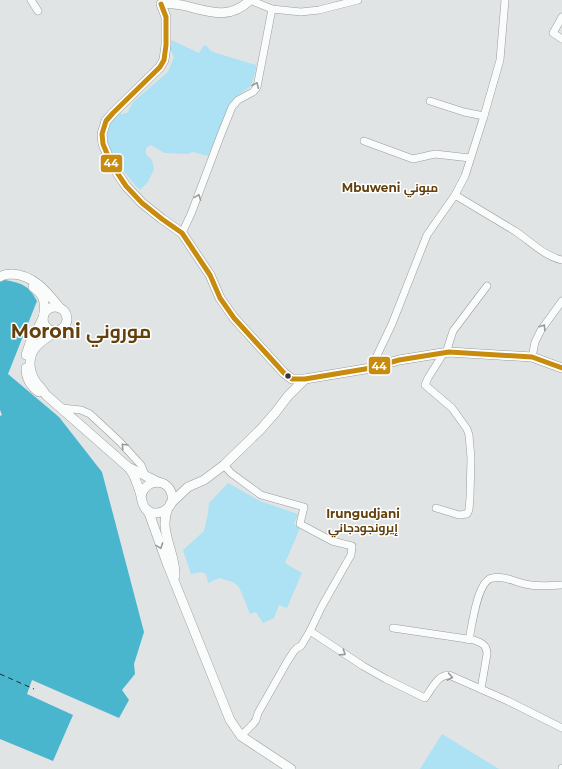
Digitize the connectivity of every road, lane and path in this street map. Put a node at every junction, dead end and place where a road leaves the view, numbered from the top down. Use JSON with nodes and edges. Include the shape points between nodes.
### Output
{"nodes":[{"id":1,"x":31,"y":0,"type":"edge"},
{"id":2,"x":250,"y":0,"type":"edge"},
{"id":3,"x":358,"y":0,"type":"edge"},
{"id":4,"x":505,"y":0,"type":"edge"},
{"id":5,"x":161,"y":2,"type":"edge"},
{"id":6,"x":180,"y":3,"type":"edge"},
{"id":7,"x":272,"y":9,"type":"junction"},
{"id":8,"x":38,"y":11,"type":"dead end"},
{"id":9,"x":562,"y":17,"type":"edge"},
{"id":10,"x":166,"y":18,"type":"junction"},
{"id":11,"x":562,"y":39,"type":"edge"},
{"id":12,"x":430,"y":101,"type":"dead end"},
{"id":13,"x":484,"y":116,"type":"junction"},
{"id":14,"x":364,"y":141,"type":"dead end"},
{"id":15,"x":470,"y":158,"type":"junction"},
{"id":16,"x":454,"y":194,"type":"junction"},
{"id":17,"x":182,"y":232,"type":"junction"},
{"id":18,"x":562,"y":260,"type":"edge"},
{"id":19,"x":0,"y":278,"type":"edge"},
{"id":20,"x":486,"y":286,"type":"dead end"},
{"id":21,"x":562,"y":301,"type":"edge"},
{"id":22,"x":60,"y":308,"type":"junction"},
{"id":23,"x":43,"y":316,"type":"junction"},
{"id":24,"x":56,"y":332,"type":"junction"},
{"id":25,"x":444,"y":353,"type":"junction"},
{"id":26,"x":532,"y":357,"type":"junction"},
{"id":27,"x":371,"y":368,"type":"junction"},
{"id":28,"x":562,"y":368,"type":"edge"},
{"id":29,"x":289,"y":377,"type":"junction"},
{"id":30,"x":306,"y":380,"type":"junction"},
{"id":31,"x":46,"y":395,"type":"junction"},
{"id":32,"x":288,"y":396,"type":"junction"},
{"id":33,"x":62,"y":408,"type":"junction"},
{"id":34,"x":224,"y":465,"type":"junction"},
{"id":35,"x":128,"y":467,"type":"junction"},
{"id":36,"x":146,"y":477,"type":"junction"},
{"id":37,"x":162,"y":484,"type":"junction"},
{"id":38,"x":188,"y":487,"type":"junction"},
{"id":39,"x":141,"y":496,"type":"junction"},
{"id":40,"x":169,"y":506,"type":"junction"},
{"id":41,"x":436,"y":508,"type":"dead end"},
{"id":42,"x":146,"y":509,"type":"junction"},
{"id":43,"x":175,"y":583,"type":"junction"},
{"id":44,"x":562,"y":585,"type":"edge"},
{"id":45,"x":393,"y":628,"type":"dead end"},
{"id":46,"x":310,"y":631,"type":"junction"},
{"id":47,"x":469,"y":640,"type":"junction"},
{"id":48,"x":481,"y":689,"type":"junction"},
{"id":49,"x":562,"y":728,"type":"edge"},
{"id":50,"x":241,"y":736,"type":"junction"},
{"id":51,"x":291,"y":769,"type":"edge"}],
"edges":[{"from":1,"to":8,"type":"street"},
{"from":2,"to":6,"type":"main road","via":[[242,8],[217,13],[205,12]]},
{"from":2,"to":7,"type":"street"},
{"from":3,"to":7,"type":"street","via":[[301,12]]},
{"from":4,"to":13,"type":"street","via":[[500,60]]},
{"from":5,"to":6,"type":"main road"},
{"from":5,"to":10,"type":"main road"},
{"from":6,"to":10,"type":"main road"},
{"from":17,"to":7,"type":"street","one_way":true,"via":[[232,107],[257,87]]},
{"from":9,"to":11,"type":"street","via":[[553,33]]},
{"from":10,"to":17,"type":"main road","via":[[164,60],[106,121],[102,134],[103,144],[111,163],[126,186],[142,203]]},
{"from":12,"to":13,"type":"street"},
{"from":13,"to":15,"type":"street"},
{"from":14,"to":15,"type":"street","via":[[413,159],[434,154]]},
{"from":15,"to":16,"type":"street","via":[[465,176]]},
{"from":16,"to":18,"type":"street","via":[[515,231],[543,252]]},
{"from":16,"to":27,"type":"street","via":[[427,235],[392,324]]},
{"from":17,"to":29,"type":"main road","via":[[234,318]]},
{"from":19,"to":22,"type":"main road","via":[[3,275],[17,274],[30,279],[48,292]]},
{"from":19,"to":23,"type":"main road","via":[[14,278],[37,290],[44,300]]},
{"from":20,"to":25,"type":"street","via":[[453,331]]},
{"from":26,"to":21,"type":"street","one_way":true,"via":[[541,330]]},
{"from":22,"to":23,"type":"main road","via":[[49,308]]},
{"from":22,"to":24,"type":"main road","via":[[66,313],[67,321],[60,331]]},
{"from":23,"to":24,"type":"main road","via":[[46,328]]},
{"from":23,"to":31,"type":"main road","via":[[30,343],[25,361],[29,383]]},
{"from":24,"to":31,"type":"main road","via":[[34,349],[30,361],[30,370]]},
{"from":25,"to":26,"type":"main road"},
{"from":25,"to":27,"type":"main road","via":[[399,360]]},
{"from":25,"to":41,"type":"street","via":[[425,385],[452,408],[467,430],[471,458],[470,497],[469,510],[466,514],[460,515]]},
{"from":26,"to":28,"type":"main road"},
{"from":27,"to":30,"type":"main road"},
{"from":29,"to":30,"type":"main road"},
{"from":29,"to":32,"type":"main road"},
{"from":30,"to":32,"type":"main road"},
{"from":31,"to":33,"type":"main road"},
{"from":32,"to":34,"type":"main road","via":[[275,414]]},
{"from":33,"to":35,"type":"main road"},
{"from":36,"to":33,"type":"street","one_way":true,"via":[[141,464],[90,414],[81,410]]},
{"from":34,"to":38,"type":"main road","via":[[204,480]]},
{"from":34,"to":46,"type":"street","via":[[261,495],[304,507],[300,524],[332,541],[352,546],[351,555]]},
{"from":35,"to":36,"type":"main road"},
{"from":35,"to":39,"type":"main road"},
{"from":36,"to":37,"type":"main road"},
{"from":37,"to":38,"type":"main road"},
{"from":37,"to":39,"type":"main road","via":[[149,484]]},
{"from":37,"to":40,"type":"main road","via":[[172,494]]},
{"from":38,"to":40,"type":"main road"},
{"from":39,"to":42,"type":"main road"},
{"from":40,"to":42,"type":"main road","via":[[160,513]]},
{"from":40,"to":43,"type":"main road","via":[[165,516],[165,528],[176,569]]},
{"from":42,"to":43,"type":"main road","one_way":true},
{"from":43,"to":50,"type":"main road","via":[[230,720]]},
{"from":44,"to":47,"type":"street","via":[[523,584],[501,577],[488,579],[477,602]]},
{"from":45,"to":47,"type":"street"},
{"from":46,"to":48,"type":"street","one_way":true,"via":[[363,666],[425,698],[444,675]]},
{"from":46,"to":50,"type":"street","via":[[287,662],[256,720]]},
{"from":47,"to":48,"type":"street","via":[[480,642],[487,650]]},
{"from":48,"to":49,"type":"street"},
{"from":50,"to":51,"type":"main road"}]}
